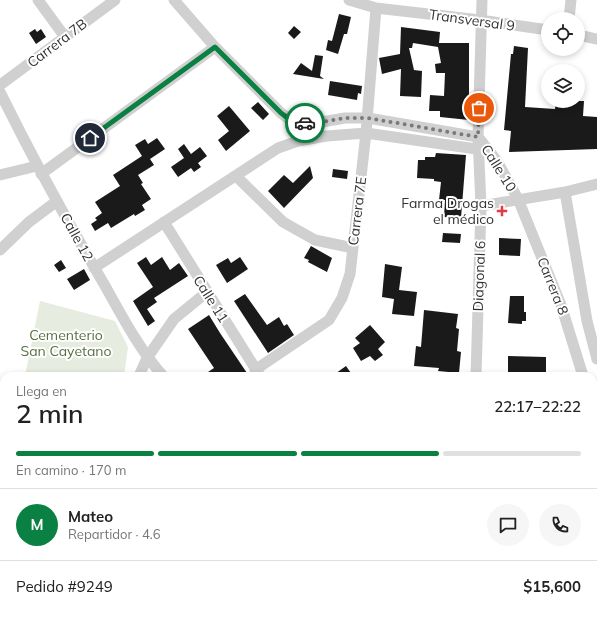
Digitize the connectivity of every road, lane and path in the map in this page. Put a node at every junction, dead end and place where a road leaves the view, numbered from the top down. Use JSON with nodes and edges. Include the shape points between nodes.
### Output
{"nodes":[{"id":1,"x":38,"y":0,"type":"edge"},
{"id":2,"x":115,"y":0,"type":"edge"},
{"id":3,"x":174,"y":0,"type":"edge"},
{"id":4,"x":349,"y":0,"type":"edge"},
{"id":5,"x":571,"y":0,"type":"edge"},
{"id":6,"x":376,"y":8,"type":"junction"},
{"id":7,"x":481,"y":9,"type":"edge"},
{"id":8,"x":570,"y":12,"type":"edge"},
{"id":9,"x":541,"y":28,"type":"edge"},
{"id":10,"x":65,"y":37,"type":"junction"},
{"id":11,"x":585,"y":37,"type":"edge"},
{"id":12,"x":597,"y":39,"type":"edge"},
{"id":13,"x":215,"y":47,"type":"junction"},
{"id":14,"x":0,"y":85,"type":"edge"},
{"id":15,"x":0,"y":92,"type":"edge"},
{"id":16,"x":368,"y":118,"type":"junction"},
{"id":17,"x":366,"y":133,"type":"junction"},
{"id":18,"x":478,"y":137,"type":"junction"},
{"id":19,"x":484,"y":151,"type":"junction"},
{"id":20,"x":39,"y":170,"type":"junction"},
{"id":21,"x":0,"y":175,"type":"edge"},
{"id":22,"x":236,"y":176,"type":"junction"},
{"id":23,"x":597,"y":184,"type":"edge"},
{"id":24,"x":565,"y":192,"type":"junction"},
{"id":25,"x":518,"y":199,"type":"junction"},
{"id":26,"x":57,"y":201,"type":"junction"},
{"id":27,"x":482,"y":206,"type":"junction"},
{"id":28,"x":164,"y":222,"type":"junction"},
{"id":29,"x":353,"y":248,"type":"junction"},
{"id":30,"x":0,"y":250,"type":"edge"},
{"id":31,"x":94,"y":268,"type":"junction"},
{"id":32,"x":207,"y":292,"type":"junction"},
{"id":33,"x":147,"y":358,"type":"junction"},
{"id":34,"x":597,"y":359,"type":"edge"},
{"id":35,"x":141,"y":372,"type":"edge"},
{"id":36,"x":159,"y":372,"type":"edge"},
{"id":37,"x":257,"y":372,"type":"edge"},
{"id":38,"x":259,"y":372,"type":"edge"},
{"id":39,"x":476,"y":372,"type":"edge"},
{"id":40,"x":582,"y":372,"type":"edge"}],
"edges":[{"from":1,"to":10,"type":"street"},
{"from":2,"to":10,"type":"street","name":"Carrera 7B"},
{"from":3,"to":13,"type":"street","name":"Calle 10"},
{"from":4,"to":6,"type":"street","name":"Transversal 9"},
{"from":5,"to":8,"type":"street"},
{"from":6,"to":7,"type":"street","name":"Transversal 9"},
{"from":6,"to":16,"type":"street","name":"Carrera 7E"},
{"from":7,"to":9,"type":"street","name":"Transversal 9"},
{"from":7,"to":18,"type":"street","name":"Diagonal 6"},
{"from":10,"to":14,"type":"street","name":"Carrera 7B"},
{"from":11,"to":12,"type":"street"},
{"from":13,"to":16,"type":"street","name":"Calle 10","via":[[293,122],[310,124],[345,118]]},
{"from":13,"to":20,"type":"street"},
{"from":15,"to":20,"type":"street","name":"Calle 12"},
{"from":16,"to":17,"type":"street","name":"Carrera 7E"},
{"from":16,"to":18,"type":"street","name":"Calle 10"},
{"from":17,"to":19,"type":"street"},
{"from":17,"to":22,"type":"street","via":[[327,136],[291,143],[278,148]]},
{"from":17,"to":29,"type":"street","name":"Carrera 7E"},
{"from":18,"to":19,"type":"street","name":"Diagonal 6"},
{"from":19,"to":25,"type":"street","name":"Calle 10","via":[[497,161]]},
{"from":19,"to":27,"type":"street","name":"Diagonal 6"},
{"from":20,"to":21,"type":"street"},
{"from":20,"to":26,"type":"street","name":"Calle 12"},
{"from":22,"to":28,"type":"street"},
{"from":22,"to":29,"type":"street","via":[[284,222],[315,240]]},
{"from":23,"to":24,"type":"street","name":"Calle 10"},
{"from":24,"to":25,"type":"street","name":"Calle 10"},
{"from":24,"to":34,"type":"street","name":"Carrera 8","via":[[587,321]]},
{"from":25,"to":27,"type":"street","name":"Calle 10"},
{"from":25,"to":40,"type":"street","name":"Carrera 8","via":[[561,306]]},
{"from":26,"to":30,"type":"street","via":[[29,222]]},
{"from":26,"to":31,"type":"street","name":"Calle 12"},
{"from":27,"to":39,"type":"street","name":"Diagonal 6"},
{"from":28,"to":31,"type":"street"},
{"from":28,"to":32,"type":"street","name":"Calle 11"},
{"from":29,"to":38,"type":"street","name":"Carrera 7E","via":[[350,274],[342,298],[329,320]]},
{"from":31,"to":33,"type":"street","name":"Calle 12"},
{"from":32,"to":33,"type":"street","via":[[174,319]]},
{"from":32,"to":37,"type":"street","name":"Calle 11"},
{"from":33,"to":35,"type":"street"},
{"from":33,"to":36,"type":"street","name":"Calle 12"}]}
